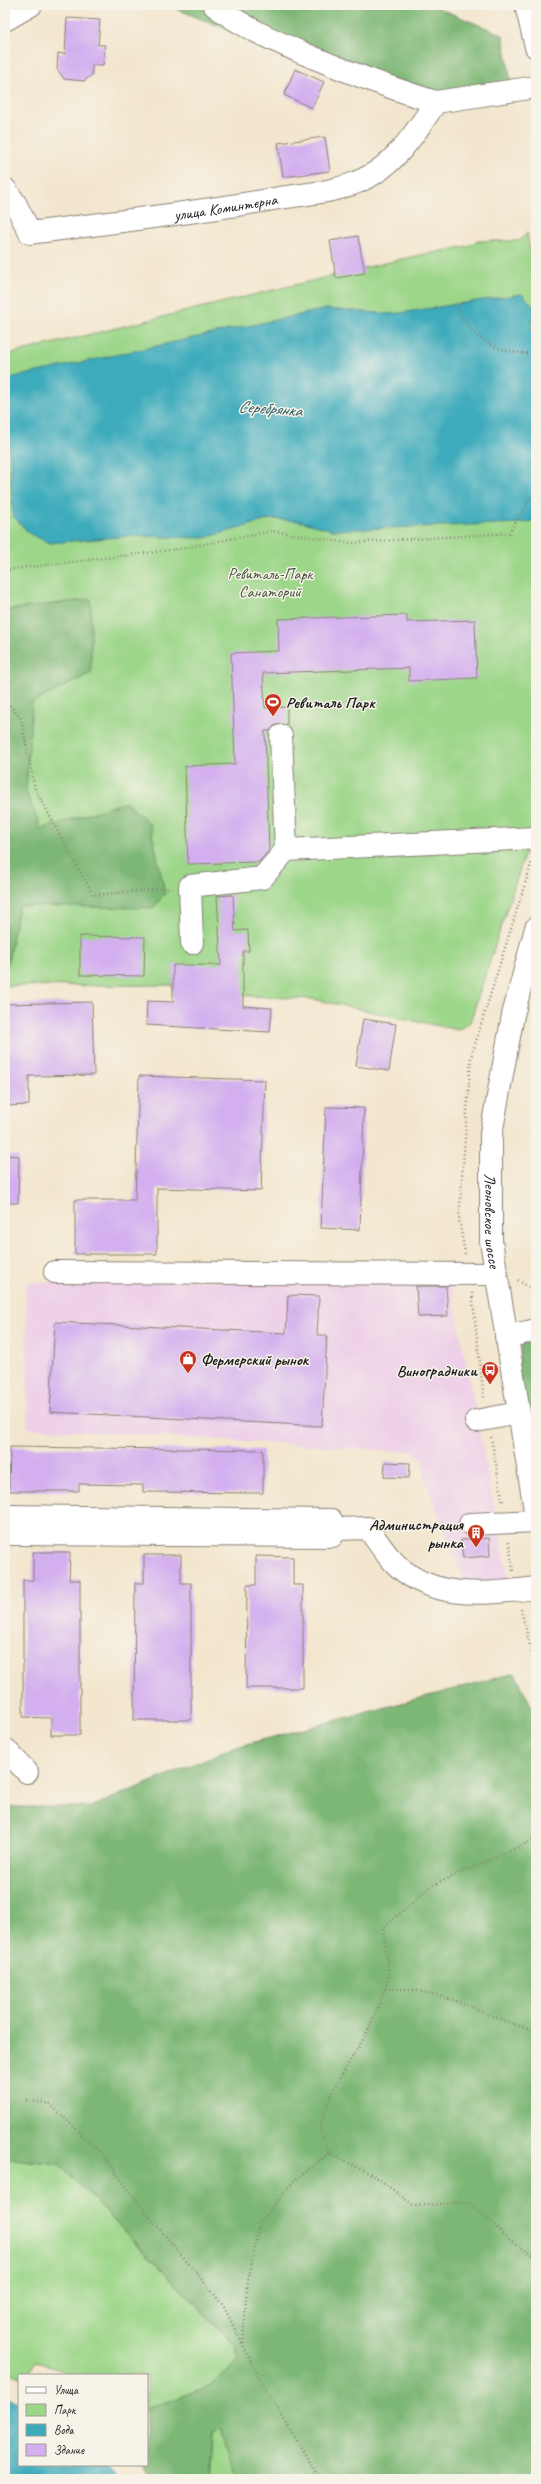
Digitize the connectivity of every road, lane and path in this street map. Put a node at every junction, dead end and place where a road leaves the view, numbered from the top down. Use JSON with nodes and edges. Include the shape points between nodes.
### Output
{"nodes":[{"id":1,"x":31,"y":5,"type":"edge"},
{"id":2,"x":214,"y":5,"type":"edge"},
{"id":3,"x":526,"y":5,"type":"edge"},
{"id":4,"x":5,"y":20,"type":"edge"},
{"id":5,"x":535,"y":39,"type":"edge"},
{"id":6,"x":532,"y":87,"type":"edge"},
{"id":7,"x":436,"y":102,"type":"junction"},
{"id":8,"x":536,"y":128,"type":"edge"},
{"id":9,"x":5,"y":189,"type":"edge"},
{"id":10,"x":456,"y":303,"type":"dead end"},
{"id":11,"x":536,"y":353,"type":"edge"},
{"id":12,"x":536,"y":489,"type":"edge"},
{"id":13,"x":5,"y":570,"type":"edge"},
{"id":14,"x":5,"y":700,"type":"edge"},
{"id":15,"x":281,"y":736,"type":"dead end"},
{"id":16,"x":536,"y":838,"type":"edge"},
{"id":17,"x":286,"y":850,"type":"junction"},
{"id":18,"x":190,"y":886,"type":"junction"},
{"id":19,"x":535,"y":935,"type":"edge"},
{"id":20,"x":192,"y":943,"type":"dead end"},
{"id":21,"x":55,"y":1272,"type":"dead end"},
{"id":22,"x":506,"y":1276,"type":"junction"},
{"id":23,"x":536,"y":1292,"type":"edge"},
{"id":24,"x":536,"y":1330,"type":"edge"},
{"id":25,"x":506,"y":1337,"type":"junction"},
{"id":26,"x":519,"y":1413,"type":"junction"},
{"id":27,"x":476,"y":1420,"type":"dead end"},
{"id":28,"x":5,"y":1516,"type":"edge"},
{"id":29,"x":536,"y":1516,"type":"edge"},
{"id":30,"x":536,"y":1521,"type":"edge"},
{"id":31,"x":470,"y":1524,"type":"dead end"},
{"id":32,"x":338,"y":1529,"type":"junction"},
{"id":33,"x":5,"y":1534,"type":"edge"},
{"id":34,"x":536,"y":1588,"type":"edge"},
{"id":35,"x":5,"y":1749,"type":"edge"},
{"id":36,"x":27,"y":1772,"type":"dead end"},
{"id":37,"x":536,"y":1839,"type":"edge"},
{"id":38,"x":385,"y":1988,"type":"junction"},
{"id":39,"x":536,"y":2031,"type":"edge"},
{"id":40,"x":26,"y":2100,"type":"dead end"},
{"id":41,"x":328,"y":2153,"type":"junction"},
{"id":42,"x":536,"y":2257,"type":"edge"},
{"id":43,"x":242,"y":2344,"type":"junction"},
{"id":44,"x":320,"y":2479,"type":"edge"}],
"edges":[{"from":1,"to":4,"type":"street"},
{"from":2,"to":7,"type":"street","via":[[253,31],[327,63]]},
{"from":3,"to":5,"type":"street"},
{"from":6,"to":7,"type":"street"},
{"from":6,"to":8,"type":"path"},
{"from":7,"to":9,"type":"street","name":"улица Коминтерна","via":[[401,151],[383,167],[363,180],[337,188],[218,208],[30,234],[15,202]]},
{"from":10,"to":11,"type":"path","via":[[469,329],[486,343],[507,351]]},
{"from":12,"to":13,"type":"path","via":[[509,533],[350,543],[272,531],[179,549]]},
{"from":14,"to":18,"type":"path","via":[[21,719],[35,789],[93,895]]},
{"from":15,"to":17,"type":"street"},
{"from":16,"to":17,"type":"street"},
{"from":17,"to":18,"type":"street","via":[[262,878]]},
{"from":18,"to":20,"type":"street"},
{"from":19,"to":22,"type":"street","name":"Леоновское шоссе","via":[[513,1014],[492,1134],[491,1241]]},
{"from":21,"to":22,"type":"street"},
{"from":22,"to":23,"type":"path"},
{"from":22,"to":25,"type":"street","name":"Леоновское шоссе"},
{"from":24,"to":25,"type":"street"},
{"from":25,"to":26,"type":"street","name":"Леоновское шоссе"},
{"from":26,"to":27,"type":"street"},
{"from":26,"to":29,"type":"street","name":"Леоновское шоссе"},
{"from":28,"to":32,"type":"street","via":[[331,1520]]},
{"from":30,"to":31,"type":"street"},
{"from":32,"to":33,"type":"street","via":[[332,1536]]},
{"from":32,"to":34,"type":"street","via":[[368,1528],[391,1559],[419,1580],[452,1593],[485,1594]]},
{"from":35,"to":36,"type":"street"},
{"from":37,"to":38,"type":"path","via":[[432,1885],[383,1928],[389,1976]]},
{"from":38,"to":39,"type":"path","via":[[408,1988],[467,2004],[520,2027]]},
{"from":38,"to":41,"type":"path","via":[[368,2031],[334,2088],[319,2128]]},
{"from":40,"to":43,"type":"path","via":[[50,2104],[101,2153],[148,2215],[223,2305]]},
{"from":41,"to":42,"type":"path","via":[[375,2176],[414,2206],[469,2202],[510,2240]]},
{"from":41,"to":43,"type":"path","via":[[294,2181],[260,2222],[247,2286]]},
{"from":43,"to":44,"type":"path","via":[[263,2385]]}]}
